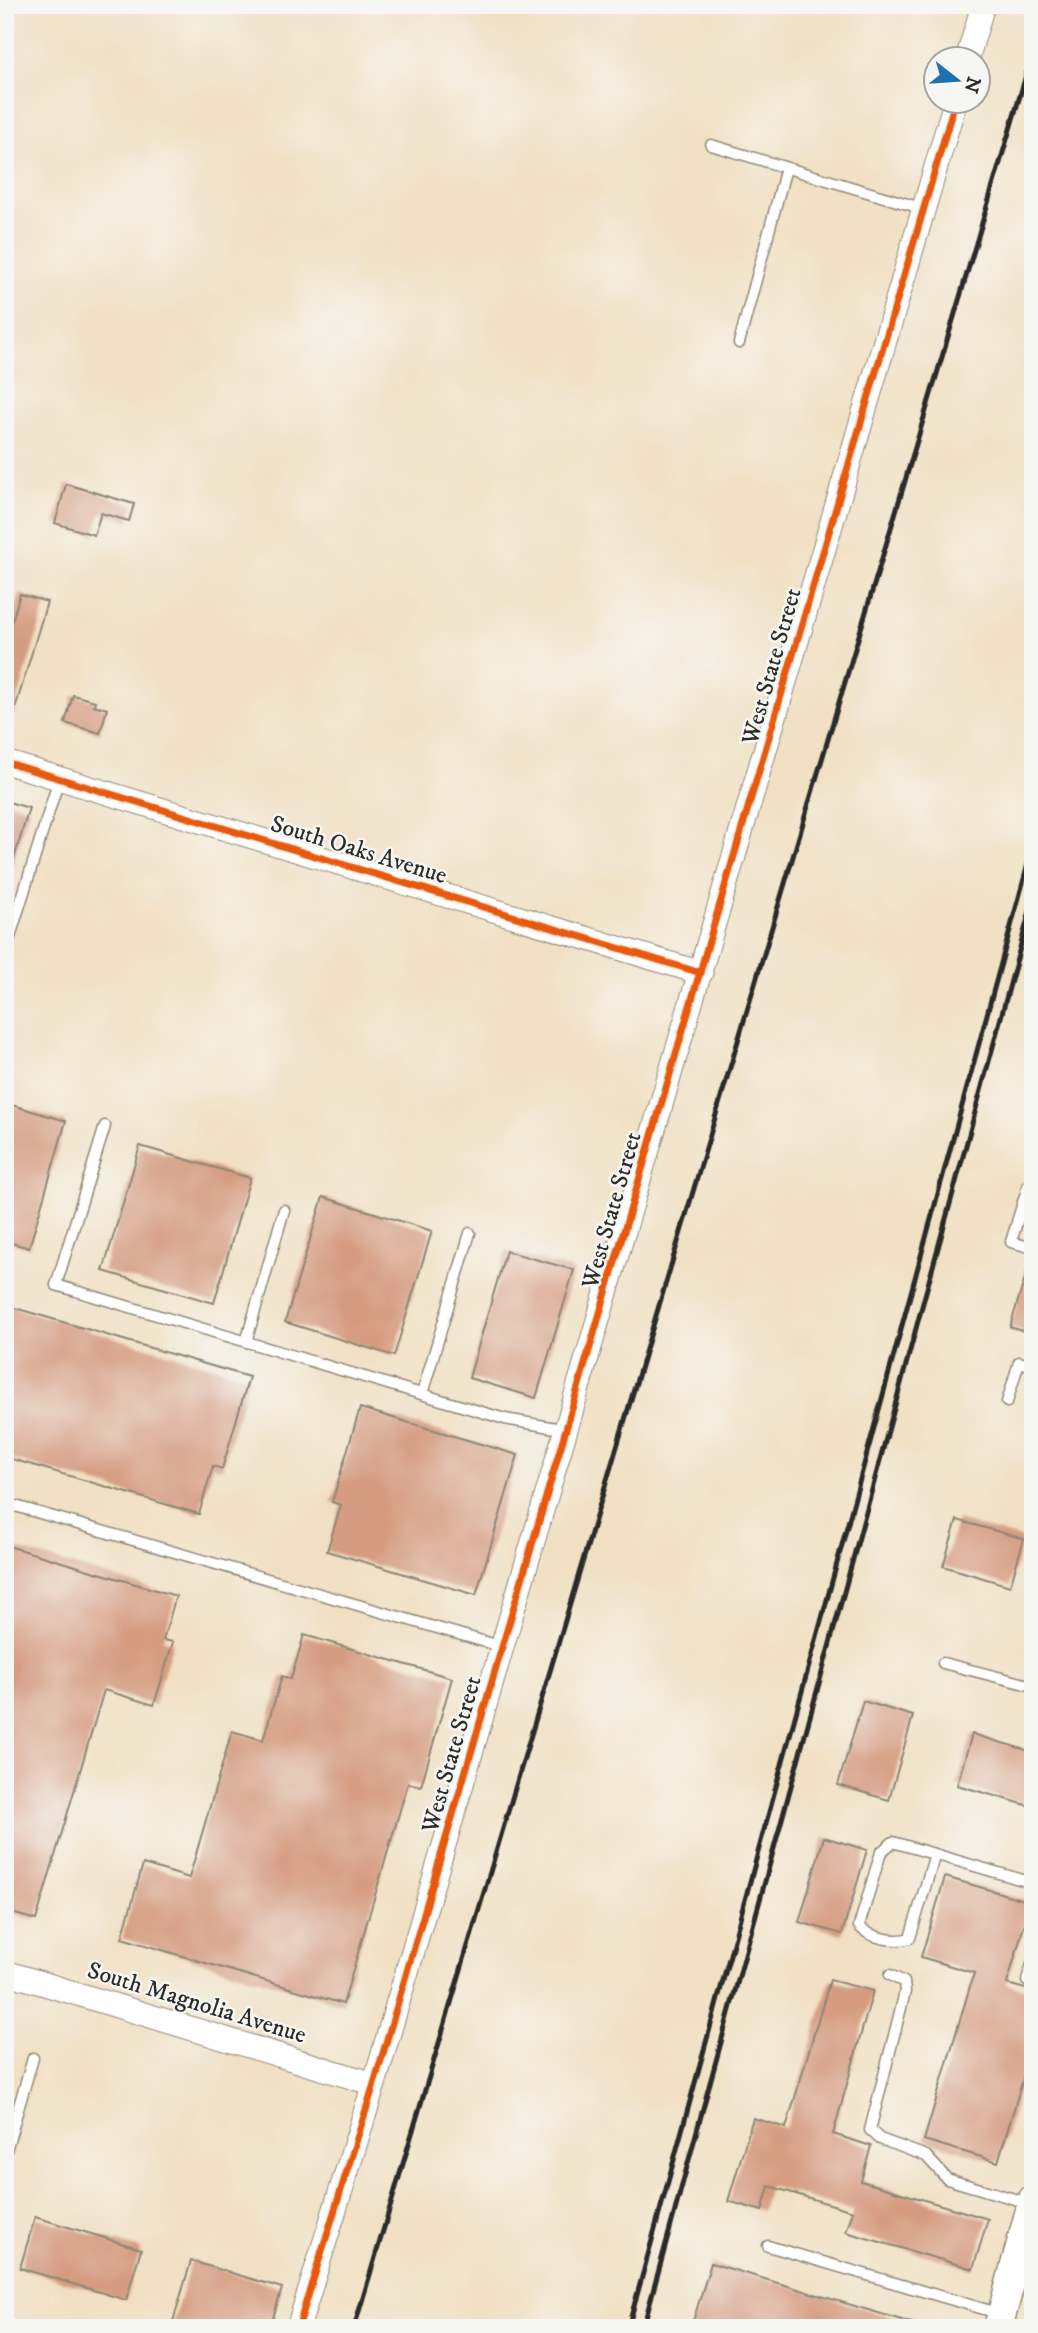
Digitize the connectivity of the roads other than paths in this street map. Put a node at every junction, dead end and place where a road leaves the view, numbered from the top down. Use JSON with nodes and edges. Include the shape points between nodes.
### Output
{"nodes":[{"id":1,"x":983,"y":5,"type":"edge"},
{"id":2,"x":971,"y":46,"type":"edge"},
{"id":3,"x":951,"y":116,"type":"edge"},
{"id":4,"x":711,"y":145,"type":"dead end"},
{"id":5,"x":786,"y":168,"type":"junction"},
{"id":6,"x":924,"y":209,"type":"junction"},
{"id":7,"x":739,"y":343,"type":"dead end"},
{"id":8,"x":5,"y":762,"type":"edge"},
{"id":9,"x":59,"y":779,"type":"junction"},
{"id":10,"x":5,"y":953,"type":"edge"},
{"id":11,"x":701,"y":973,"type":"junction"},
{"id":12,"x":105,"y":1126,"type":"dead end"},
{"id":13,"x":1028,"y":1186,"type":"dead end"},
{"id":14,"x":284,"y":1210,"type":"dead end"},
{"id":15,"x":470,"y":1233,"type":"dead end"},
{"id":16,"x":1033,"y":1248,"type":"edge"},
{"id":17,"x":246,"y":1342,"type":"junction"},
{"id":18,"x":1033,"y":1367,"type":"edge"},
{"id":19,"x":422,"y":1394,"type":"junction"},
{"id":20,"x":1007,"y":1402,"type":"dead end"},
{"id":21,"x":567,"y":1430,"type":"junction"},
{"id":22,"x":5,"y":1503,"type":"edge"},
{"id":23,"x":503,"y":1647,"type":"junction"},
{"id":24,"x":943,"y":1663,"type":"dead end"},
{"id":25,"x":1033,"y":1686,"type":"edge"},
{"id":26,"x":935,"y":1854,"type":"junction"},
{"id":27,"x":1033,"y":1883,"type":"edge"},
{"id":28,"x":1033,"y":1961,"type":"edge"},
{"id":29,"x":5,"y":1972,"type":"edge"},
{"id":30,"x":890,"y":1975,"type":"dead end"},
{"id":31,"x":1027,"y":1981,"type":"dead end"},
{"id":32,"x":33,"y":2058,"type":"dead end"},
{"id":33,"x":374,"y":2084,"type":"junction"},
{"id":34,"x":5,"y":2154,"type":"edge"},
{"id":35,"x":1032,"y":2201,"type":"edge"},
{"id":36,"x":768,"y":2246,"type":"dead end"},
{"id":37,"x":1000,"y":2321,"type":"edge"},
{"id":38,"x":298,"y":2328,"type":"edge"}],
"edges":[{"from":1,"to":2,"type":"street"},
{"from":3,"to":6,"type":"street","name":"West State Street"},
{"from":4,"to":5,"type":"lane"},
{"from":5,"to":6,"type":"lane"},
{"from":5,"to":7,"type":"lane"},
{"from":6,"to":11,"type":"street","name":"West State Street"},
{"from":8,"to":9,"type":"street","name":"South Oaks Avenue"},
{"from":9,"to":10,"type":"lane"},
{"from":9,"to":11,"type":"street","name":"South Oaks Avenue"},
{"from":11,"to":21,"type":"street","name":"West State Street"},
{"from":12,"to":17,"type":"lane","via":[[56,1285]]},
{"from":13,"to":16,"type":"lane","via":[[1011,1242]]},
{"from":14,"to":17,"type":"lane"},
{"from":15,"to":19,"type":"lane"},
{"from":17,"to":19,"type":"lane"},
{"from":18,"to":20,"type":"lane","via":[[1019,1362]]},
{"from":19,"to":21,"type":"lane","via":[[505,1419]]},
{"from":21,"to":23,"type":"street","name":"West State Street"},
{"from":22,"to":23,"type":"lane"},
{"from":23,"to":33,"type":"street","name":"West State Street"},
{"from":24,"to":25,"type":"lane"},
{"from":26,"to":26,"type":"lane","via":[[893,1842],[886,1845],[859,1926],[864,1931],[900,1942],[910,1938]]},
{"from":26,"to":27,"type":"lane"},
{"from":28,"to":31,"type":"lane"},
{"from":29,"to":33,"type":"street","name":"South Magnolia Avenue"},
{"from":30,"to":35,"type":"lane","via":[[904,1982],[905,1992],[870,2130],[880,2139],[926,2156],[947,2179]]},
{"from":32,"to":34,"type":"lane"},
{"from":33,"to":38,"type":"street","name":"West State Street"},
{"from":35,"to":37,"type":"street"},
{"from":36,"to":37,"type":"lane"}]}
